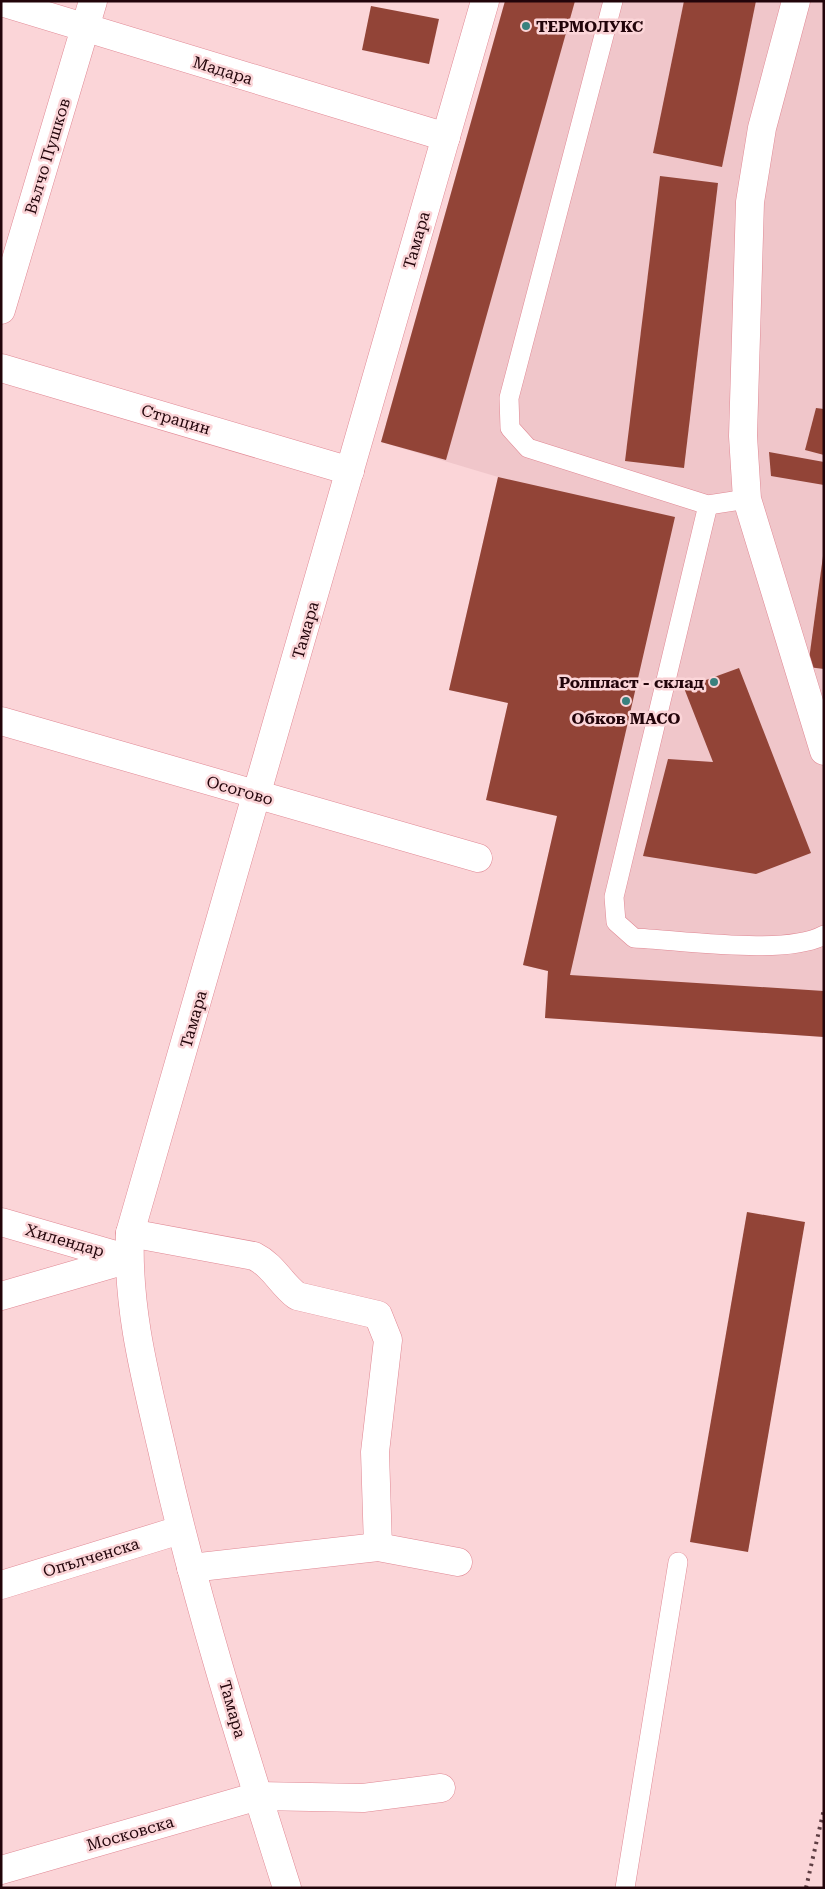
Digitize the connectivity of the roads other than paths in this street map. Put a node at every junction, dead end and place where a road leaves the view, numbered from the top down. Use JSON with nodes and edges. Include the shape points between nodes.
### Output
{"nodes":[{"id":1,"x":93,"y":1,"type":"edge"},
{"id":2,"x":485,"y":1,"type":"edge"},
{"id":3,"x":613,"y":1,"type":"edge"},
{"id":4,"x":796,"y":1,"type":"edge"},
{"id":5,"x":1,"y":2,"type":"edge"},
{"id":6,"x":85,"y":27,"type":"junction"},
{"id":7,"x":446,"y":137,"type":"junction"},
{"id":8,"x":1,"y":310,"type":"edge"},
{"id":9,"x":1,"y":368,"type":"edge"},
{"id":10,"x":350,"y":471,"type":"junction"},
{"id":11,"x":747,"y":499,"type":"junction"},
{"id":12,"x":708,"y":505,"type":"junction"},
{"id":13,"x":1,"y":721,"type":"edge"},
{"id":14,"x":824,"y":751,"type":"edge"},
{"id":15,"x":258,"y":795,"type":"junction"},
{"id":16,"x":478,"y":858,"type":"dead end"},
{"id":17,"x":824,"y":935,"type":"edge"},
{"id":18,"x":1,"y":1222,"type":"edge"},
{"id":19,"x":130,"y":1246,"type":"junction"},
{"id":20,"x":1,"y":1296,"type":"edge"},
{"id":21,"x":180,"y":1530,"type":"junction"},
{"id":22,"x":378,"y":1547,"type":"junction"},
{"id":23,"x":458,"y":1562,"type":"dead end"},
{"id":24,"x":678,"y":1562,"type":"dead end"},
{"id":25,"x":191,"y":1568,"type":"junction"},
{"id":26,"x":1,"y":1585,"type":"edge"},
{"id":27,"x":441,"y":1788,"type":"dead end"},
{"id":28,"x":258,"y":1796,"type":"junction"},
{"id":29,"x":1,"y":1870,"type":"edge"},
{"id":30,"x":287,"y":1888,"type":"edge"},
{"id":31,"x":625,"y":1888,"type":"edge"}],
"edges":[{"from":1,"to":6,"type":"street","name":"Вълчо Пушков"},
{"from":2,"to":7,"type":"street","name":"Тамара"},
{"from":3,"to":12,"type":"lane","via":[[509,398],[510,428],[528,448]]},
{"from":4,"to":11,"type":"street","via":[[762,128],[750,202],[743,436]]},
{"from":5,"to":6,"type":"street","name":"Мадара"},
{"from":6,"to":7,"type":"street","name":"Мадара"},
{"from":6,"to":8,"type":"street","name":"Вълчо Пушков"},
{"from":7,"to":10,"type":"street","name":"Тамара"},
{"from":9,"to":10,"type":"street","name":"Страцин"},
{"from":10,"to":15,"type":"street","name":"Тамара"},
{"from":11,"to":12,"type":"lane"},
{"from":11,"to":14,"type":"street"},
{"from":12,"to":17,"type":"lane","via":[[614,897],[616,922],[634,938],[779,946]]},
{"from":13,"to":15,"type":"street","name":"Осогово"},
{"from":15,"to":16,"type":"street","name":"Осогово"},
{"from":15,"to":19,"type":"street","name":"Тамара"},
{"from":18,"to":19,"type":"street","name":"Хилендар"},
{"from":19,"to":20,"type":"street"},
{"from":19,"to":21,"type":"street","name":"Тамара","via":[[135,1335]]},
{"from":19,"to":22,"type":"street","name":"Хилендар","via":[[254,1256],[268,1263],[286,1288],[297,1296],[378,1315],[388,1340],[375,1452]]},
{"from":21,"to":25,"type":"street","name":"Тамара"},
{"from":21,"to":26,"type":"street","name":"Опълченска"},
{"from":22,"to":23,"type":"street"},
{"from":22,"to":25,"type":"street"},
{"from":24,"to":31,"type":"lane"},
{"from":25,"to":28,"type":"street","name":"Тамара"},
{"from":27,"to":28,"type":"street","name":"Московска","via":[[363,1798]]},
{"from":28,"to":29,"type":"street","name":"Московска"},
{"from":28,"to":30,"type":"street","name":"Тамара"}]}
